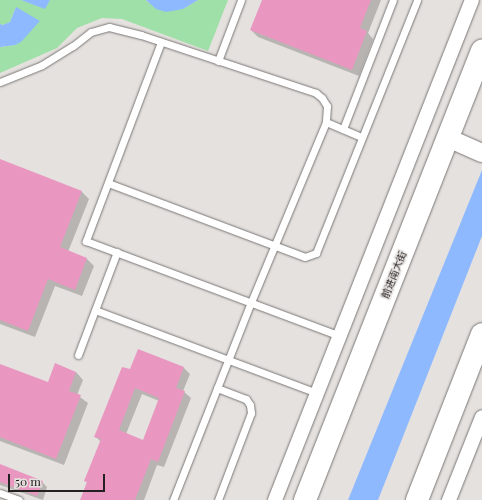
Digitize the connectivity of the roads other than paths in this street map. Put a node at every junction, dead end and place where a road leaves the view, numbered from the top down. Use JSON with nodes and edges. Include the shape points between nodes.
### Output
{"nodes":[{"id":1,"x":241,"y":0,"type":"edge"},
{"id":2,"x":393,"y":0,"type":"edge"},
{"id":3,"x":418,"y":0,"type":"edge"},
{"id":4,"x":472,"y":0,"type":"edge"},
{"id":5,"x":161,"y":42,"type":"junction"},
{"id":6,"x":482,"y":51,"type":"edge"},
{"id":7,"x":218,"y":61,"type":"junction"},
{"id":8,"x":0,"y":82,"type":"edge"},
{"id":9,"x":326,"y":122,"type":"junction"},
{"id":10,"x":343,"y":129,"type":"junction"},
{"id":11,"x":362,"y":137,"type":"junction"},
{"id":12,"x":448,"y":138,"type":"junction"},
{"id":13,"x":478,"y":151,"type":"edge"},
{"id":14,"x":108,"y":183,"type":"junction"},
{"id":15,"x":274,"y":246,"type":"junction"},
{"id":16,"x":117,"y":252,"type":"junction"},
{"id":17,"x":251,"y":302,"type":"junction"},
{"id":18,"x":95,"y":310,"type":"junction"},
{"id":19,"x":482,"y":334,"type":"edge"},
{"id":20,"x":340,"y":336,"type":"junction"},
{"id":21,"x":78,"y":355,"type":"dead end"},
{"id":22,"x":228,"y":360,"type":"junction"},
{"id":23,"x":217,"y":388,"type":"junction"},
{"id":24,"x":317,"y":393,"type":"junction"},
{"id":25,"x":482,"y":417,"type":"edge"},
{"id":26,"x":0,"y":493,"type":"edge"},
{"id":27,"x":19,"y":500,"type":"edge"},
{"id":28,"x":173,"y":500,"type":"edge"},
{"id":29,"x":218,"y":500,"type":"edge"},
{"id":30,"x":275,"y":500,"type":"edge"},
{"id":31,"x":305,"y":500,"type":"edge"},
{"id":32,"x":417,"y":500,"type":"edge"},
{"id":33,"x":449,"y":500,"type":"edge"}],
"edges":[{"from":1,"to":7,"type":"lane"},
{"from":2,"to":10,"type":"lane"},
{"from":3,"to":11,"type":"lane"},
{"from":4,"to":20,"type":"street"},
{"from":5,"to":7,"type":"lane"},
{"from":5,"to":8,"type":"lane","via":[[117,28],[102,28],[42,65]]},
{"from":5,"to":14,"type":"lane"},
{"from":6,"to":12,"type":"main road","name":"前进南大街"},
{"from":7,"to":9,"type":"lane","via":[[316,94],[327,106]]},
{"from":9,"to":10,"type":"lane"},
{"from":9,"to":15,"type":"lane"},
{"from":10,"to":11,"type":"lane"},
{"from":11,"to":15,"type":"lane","via":[[316,253],[305,257]]},
{"from":12,"to":13,"type":"street"},
{"from":12,"to":31,"type":"main road","name":"前进南大街"},
{"from":14,"to":15,"type":"lane"},
{"from":14,"to":16,"type":"lane","via":[[86,241]]},
{"from":15,"to":17,"type":"lane"},
{"from":16,"to":17,"type":"lane"},
{"from":16,"to":18,"type":"lane"},
{"from":17,"to":20,"type":"lane"},
{"from":17,"to":22,"type":"lane"},
{"from":18,"to":21,"type":"lane"},
{"from":18,"to":22,"type":"lane"},
{"from":19,"to":32,"type":"main road"},
{"from":20,"to":24,"type":"street"},
{"from":22,"to":23,"type":"lane"},
{"from":22,"to":24,"type":"lane"},
{"from":23,"to":28,"type":"lane"},
{"from":23,"to":29,"type":"lane","via":[[246,399],[251,413]]},
{"from":24,"to":30,"type":"street"},
{"from":25,"to":33,"type":"street"},
{"from":26,"to":27,"type":"lane"}]}
